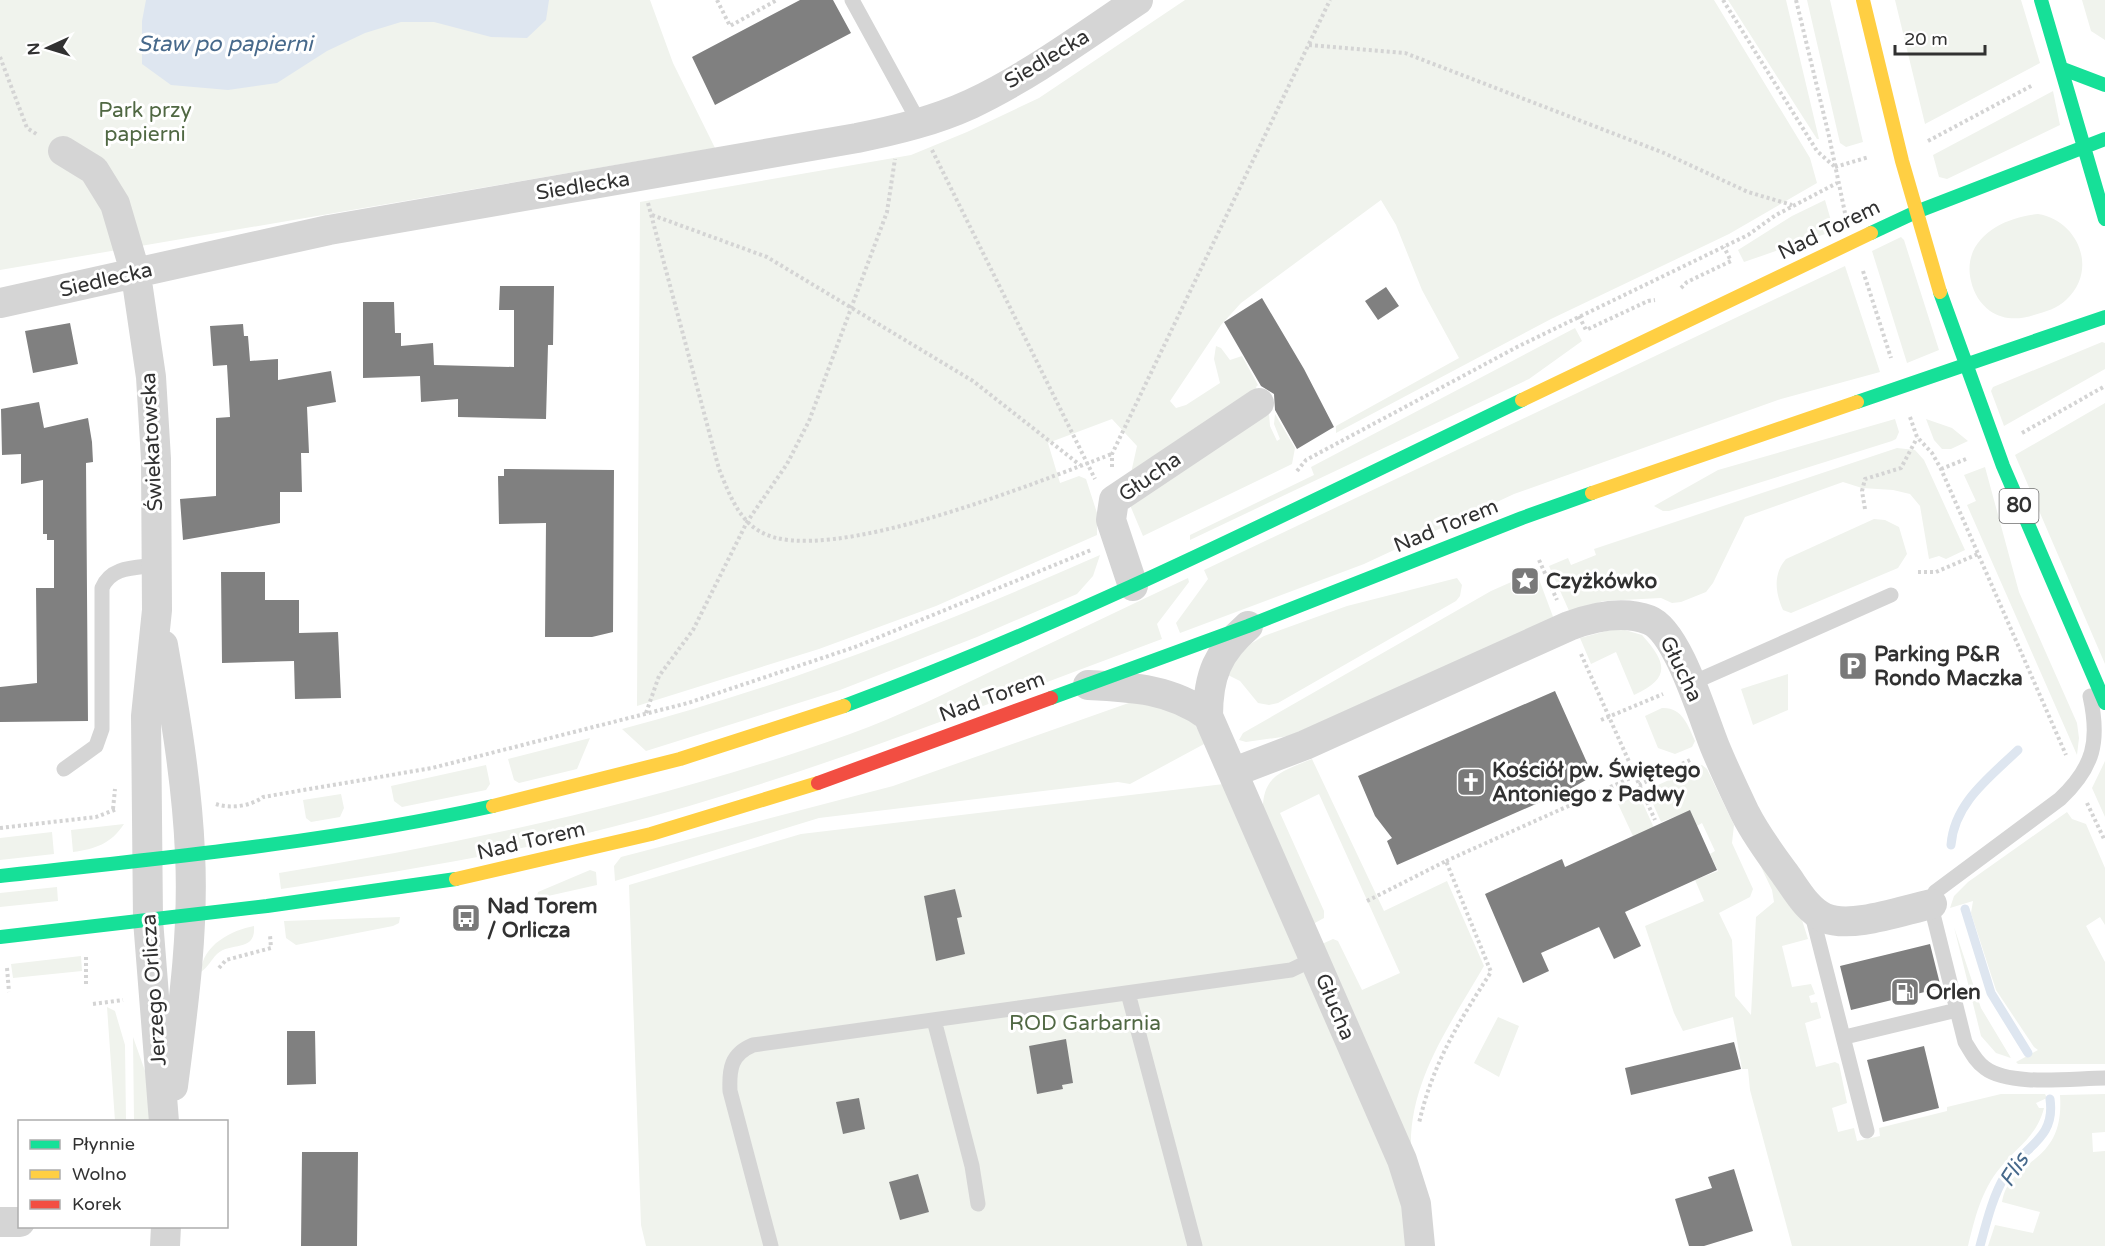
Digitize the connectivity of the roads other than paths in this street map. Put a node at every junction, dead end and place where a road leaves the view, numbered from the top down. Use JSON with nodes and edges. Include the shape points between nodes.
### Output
{"nodes":[{"id":1,"x":852,"y":0,"type":"edge"},
{"id":2,"x":1138,"y":0,"type":"edge"},
{"id":3,"x":1863,"y":0,"type":"edge"},
{"id":4,"x":2042,"y":0,"type":"edge"},
{"id":5,"x":2063,"y":69,"type":"junction"},
{"id":6,"x":2105,"y":85,"type":"edge"},
{"id":7,"x":908,"y":127,"type":"junction"},
{"id":8,"x":2105,"y":139,"type":"edge"},
{"id":9,"x":2085,"y":148,"type":"junction"},
{"id":10,"x":63,"y":151,"type":"road end"},
{"id":11,"x":1916,"y":212,"type":"junction"},
{"id":12,"x":2105,"y":219,"type":"edge"},
{"id":13,"x":136,"y":275,"type":"junction"},
{"id":14,"x":0,"y":303,"type":"edge"},
{"id":15,"x":2105,"y":317,"type":"edge"},
{"id":16,"x":1965,"y":367,"type":"junction"},
{"id":17,"x":1259,"y":403,"type":"dead end"},
{"id":18,"x":157,"y":565,"type":"junction"},
{"id":19,"x":1133,"y":586,"type":"junction"},
{"id":20,"x":1891,"y":595,"type":"dead end"},
{"id":21,"x":158,"y":610,"type":"junction"},
{"id":22,"x":1248,"y":626,"type":"junction"},
{"id":23,"x":2078,"y":643,"type":"junction"},
{"id":24,"x":1692,"y":682,"type":"junction"},
{"id":25,"x":1088,"y":686,"type":"junction"},
{"id":26,"x":2105,"y":703,"type":"edge"},
{"id":27,"x":1208,"y":716,"type":"junction"},
{"id":28,"x":64,"y":769,"type":"dead end"},
{"id":29,"x":1234,"y":772,"type":"junction"},
{"id":30,"x":190,"y":854,"type":"junction"},
{"id":31,"x":147,"y":859,"type":"junction"},
{"id":32,"x":0,"y":876,"type":"edge"},
{"id":33,"x":1938,"y":894,"type":"junction"},
{"id":34,"x":1810,"y":908,"type":"junction"},
{"id":35,"x":191,"y":915,"type":"junction"},
{"id":36,"x":148,"y":920,"type":"junction"},
{"id":37,"x":0,"y":938,"type":"edge"},
{"id":38,"x":1314,"y":958,"type":"junction"},
{"id":39,"x":1128,"y":993,"type":"junction"},
{"id":40,"x":1957,"y":1010,"type":"junction"},
{"id":41,"x":934,"y":1020,"type":"junction"},
{"id":42,"x":1845,"y":1037,"type":"junction"},
{"id":43,"x":2105,"y":1078,"type":"edge"},
{"id":44,"x":167,"y":1120,"type":"edge"},
{"id":45,"x":167,"y":1120,"type":"edge"},
{"id":46,"x":1867,"y":1131,"type":"dead end"},
{"id":47,"x":978,"y":1204,"type":"dead end"},
{"id":48,"x":0,"y":1222,"type":"edge"},
{"id":49,"x":18,"y":1222,"type":"edge"},
{"id":50,"x":166,"y":1228,"type":"edge"},
{"id":51,"x":165,"y":1246,"type":"edge"},
{"id":52,"x":771,"y":1246,"type":"edge"},
{"id":53,"x":1195,"y":1246,"type":"edge"},
{"id":54,"x":1420,"y":1246,"type":"edge"}],
"edges":[{"from":1,"to":7,"type":"lane"},
{"from":2,"to":7,"type":"street","name":"Siedlecka","via":[[1057,55],[971,104]]},
{"from":3,"to":11,"type":"main road","number":"80"},
{"from":4,"to":5,"type":"main road"},
{"from":5,"to":6,"type":"main road"},
{"from":5,"to":9,"type":"main road"},
{"from":7,"to":13,"type":"street","name":"Siedlecka","via":[[329,230]]},
{"from":8,"to":9,"type":"main road","name":"Nad Torem"},
{"from":9,"to":11,"type":"main road","name":"Nad Torem"},
{"from":9,"to":12,"type":"main road"},
{"from":10,"to":13,"type":"street","name":"Świekatowska","via":[[94,170],[115,204]]},
{"from":11,"to":16,"type":"main road","number":"80"},
{"from":11,"to":19,"type":"main road","name":"Nad Torem"},
{"from":13,"to":14,"type":"street","name":"Siedlecka"},
{"from":13,"to":18,"type":"street","name":"Świekatowska","via":[[154,418]]},
{"from":15,"to":16,"type":"main road","name":"Nad Torem"},
{"from":16,"to":22,"type":"main road","name":"Nad Torem","via":[[1522,518]]},
{"from":16,"to":23,"type":"main road","number":"80","via":[[2002,466]]},
{"from":17,"to":19,"type":"street","name":"Głucha","via":[[1114,500],[1111,520]]},
{"from":18,"to":21,"type":"street","name":"Świekatowska"},
{"from":18,"to":28,"type":"lane","via":[[117,571],[106,577],[102,588],[102,729],[96,746]]},
{"from":19,"to":30,"type":"main road","name":"Nad Torem","via":[[1006,644],[891,689],[676,760],[463,813],[356,833]]},
{"from":20,"to":24,"type":"lane"},
{"from":21,"to":30,"type":"street","name":"Świekatowska","via":[[175,713]]},
{"from":21,"to":31,"type":"street","name":"Świekatowska","via":[[146,716]]},
{"from":22,"to":25,"type":"main road","name":"Nad Torem"},
{"from":22,"to":27,"type":"street","via":[[1229,642],[1218,660],[1208,697]]},
{"from":23,"to":26,"type":"main road","number":"80"},
{"from":23,"to":33,"type":"lane","via":[[2093,710],[2094,747],[2085,771],[2060,799]]},
{"from":24,"to":29,"type":"street","name":"Głucha","via":[[1662,628],[1648,620],[1594,617],[1305,745]]},
{"from":24,"to":34,"type":"street","name":"Głucha","via":[[1715,747],[1759,839]]},
{"from":25,"to":27,"type":"street","via":[[1137,687],[1173,696]]},
{"from":25,"to":35,"type":"main road","name":"Nad Torem","via":[[828,780],[651,834],[480,874]]},
{"from":27,"to":29,"type":"street","name":"Głucha"},
{"from":29,"to":38,"type":"street","name":"Głucha"},
{"from":30,"to":31,"type":"main road","name":"Nad Torem"},
{"from":30,"to":35,"type":"street","name":"Świekatowska"},
{"from":31,"to":32,"type":"main road","name":"Nad Torem"},
{"from":31,"to":36,"type":"street","name":"Jerzego Orlicza"},
{"from":33,"to":34,"type":"street","name":"Głucha","via":[[1856,920],[1839,921]]},
{"from":33,"to":40,"type":"lane"},
{"from":34,"to":42,"type":"lane"},
{"from":35,"to":36,"type":"main road","name":"Nad Torem"},
{"from":35,"to":44,"type":"street","name":"Jerzego Orlicza"},
{"from":36,"to":37,"type":"main road","name":"Nad Torem"},
{"from":36,"to":45,"type":"street","name":"Jerzego Orlicza"},
{"from":38,"to":39,"type":"lane","via":[[1291,970]]},
{"from":38,"to":54,"type":"street","name":"Głucha","via":[[1410,1181]]},
{"from":39,"to":41,"type":"lane"},
{"from":39,"to":53,"type":"lane"},
{"from":40,"to":42,"type":"lane"},
{"from":40,"to":43,"type":"lane","via":[[1965,1042],[1974,1057],[1985,1069],[2000,1076]]},
{"from":41,"to":47,"type":"lane","via":[[972,1166]]},
{"from":41,"to":52,"type":"lane","via":[[753,1045],[741,1050],[733,1060],[730,1091]]},
{"from":42,"to":46,"type":"lane"},
{"from":48,"to":49,"type":"street"},
{"from":50,"to":51,"type":"street"}]}
